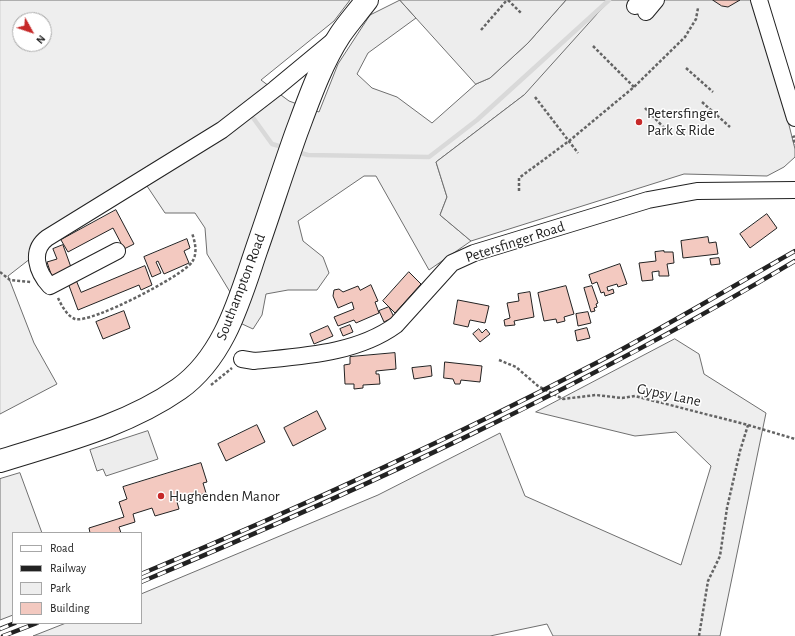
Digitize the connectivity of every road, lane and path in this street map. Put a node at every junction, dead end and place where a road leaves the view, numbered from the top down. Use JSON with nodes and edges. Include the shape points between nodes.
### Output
{"nodes":[{"id":1,"x":367,"y":0,"type":"edge"},
{"id":2,"x":507,"y":0,"type":"edge"},
{"id":3,"x":759,"y":0,"type":"edge"},
{"id":4,"x":698,"y":8,"type":"dead end"},
{"id":5,"x":522,"y":14,"type":"dead end"},
{"id":6,"x":480,"y":30,"type":"dead end"},
{"id":7,"x":340,"y":35,"type":"junction"},
{"id":8,"x":593,"y":46,"type":"dead end"},
{"id":9,"x":686,"y":68,"type":"dead end"},
{"id":10,"x":634,"y":87,"type":"junction"},
{"id":11,"x":712,"y":92,"type":"dead end"},
{"id":12,"x":535,"y":97,"type":"dead end"},
{"id":13,"x":702,"y":102,"type":"dead end"},
{"id":14,"x":644,"y":108,"type":"dead end"},
{"id":15,"x":795,"y":118,"type":"edge"},
{"id":16,"x":730,"y":127,"type":"dead end"},
{"id":17,"x":670,"y":134,"type":"dead end"},
{"id":18,"x":795,"y":136,"type":"edge"},
{"id":19,"x":569,"y":142,"type":"junction"},
{"id":20,"x":795,"y":144,"type":"edge"},
{"id":21,"x":578,"y":153,"type":"dead end"},
{"id":22,"x":795,"y":190,"type":"edge"},
{"id":23,"x":520,"y":191,"type":"dead end"},
{"id":24,"x":192,"y":233,"type":"dead end"},
{"id":25,"x":117,"y":251,"type":"dead end"},
{"id":26,"x":0,"y":272,"type":"edge"},
{"id":27,"x":46,"y":282,"type":"junction"},
{"id":28,"x":242,"y":360,"type":"dead end"},
{"id":29,"x":499,"y":360,"type":"dead end"},
{"id":30,"x":748,"y":425,"type":"junction"},
{"id":31,"x":795,"y":439,"type":"edge"},
{"id":32,"x":0,"y":461,"type":"edge"},
{"id":33,"x":699,"y":636,"type":"edge"}],
"edges":[{"from":1,"to":7,"type":"highway","name":"Southampton Road"},
{"from":2,"to":5,"type":"path"},
{"from":2,"to":6,"type":"path"},
{"from":3,"to":15,"type":"street"},
{"from":4,"to":10,"type":"path","via":[[696,19],[685,37]]},
{"from":7,"to":27,"type":"street","via":[[222,130],[41,243],[36,253]]},
{"from":7,"to":32,"type":"highway","name":"Southampton Road","via":[[297,130],[234,315],[216,350],[200,370],[179,388],[151,406],[124,418]]},
{"from":8,"to":10,"type":"path"},
{"from":9,"to":11,"type":"path"},
{"from":10,"to":19,"type":"path"},
{"from":12,"to":19,"type":"path"},
{"from":13,"to":16,"type":"path"},
{"from":14,"to":17,"type":"path"},
{"from":18,"to":20,"type":"path"},
{"from":19,"to":21,"type":"path"},
{"from":19,"to":23,"type":"path","via":[[519,178]]},
{"from":22,"to":28,"type":"street","name":"Petersfinger Road","via":[[697,191],[648,200],[474,253],[452,264],[387,332],[332,352],[254,361]]},
{"from":24,"to":27,"type":"path","via":[[195,257],[185,269],[154,289],[89,318],[70,316]]},
{"from":25,"to":27,"type":"street"},
{"from":26,"to":27,"type":"path","via":[[17,282]]},
{"from":29,"to":30,"type":"path","name":"Gypsy Lane","via":[[516,367],[538,386],[563,399],[596,395],[622,398],[635,396]]},
{"from":30,"to":31,"type":"path","name":"Gypsy Lane"},
{"from":30,"to":33,"type":"path","via":[[740,451],[720,556],[708,582]]}]}
